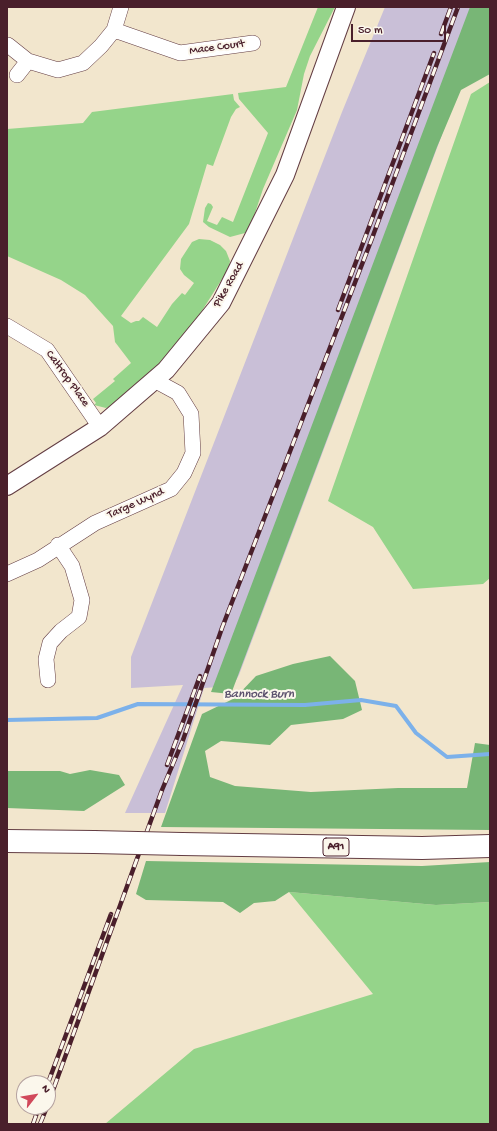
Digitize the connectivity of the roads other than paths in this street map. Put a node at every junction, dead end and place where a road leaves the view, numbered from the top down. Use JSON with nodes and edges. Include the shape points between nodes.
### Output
{"nodes":[{"id":1,"x":121,"y":7,"type":"edge"},
{"id":2,"x":346,"y":7,"type":"edge"},
{"id":3,"x":114,"y":30,"type":"junction"},
{"id":4,"x":253,"y":43,"type":"dead end"},
{"id":5,"x":8,"y":45,"type":"dead end"},
{"id":6,"x":28,"y":61,"type":"junction"},
{"id":7,"x":17,"y":75,"type":"dead end"},
{"id":8,"x":7,"y":326,"type":"edge"},
{"id":9,"x":154,"y":380,"type":"junction"},
{"id":10,"x":100,"y":427,"type":"junction"},
{"id":11,"x":7,"y":486,"type":"edge"},
{"id":12,"x":58,"y":545,"type":"junction"},
{"id":13,"x":7,"y":574,"type":"edge"},
{"id":14,"x":48,"y":680,"type":"dead end"},
{"id":15,"x":7,"y":841,"type":"edge"},
{"id":16,"x":490,"y":846,"type":"edge"}],
"edges":[{"from":1,"to":3,"type":"street"},
{"from":2,"to":9,"type":"street","name":"Pike Road","via":[[285,175],[247,253],[221,303],[166,370]]},
{"from":3,"to":4,"type":"street","name":"Mace Court","via":[[180,53]]},
{"from":3,"to":6,"type":"street","via":[[83,63],[58,70]]},
{"from":5,"to":6,"type":"street"},
{"from":6,"to":7,"type":"street"},
{"from":8,"to":10,"type":"street","name":"Caltrop Place","via":[[47,350]]},
{"from":9,"to":10,"type":"street","name":"Pike Road"},
{"from":9,"to":12,"type":"street","name":"Targe Wynd","via":[[178,393],[191,414],[193,453],[184,472],[171,489],[95,523]]},
{"from":10,"to":11,"type":"street","name":"Pike Road"},
{"from":12,"to":13,"type":"street","name":"Targe Wynd","via":[[38,560]]},
{"from":12,"to":14,"type":"street","via":[[72,566],[82,600],[79,616],[50,644],[46,659]]},
{"from":15,"to":16,"type":"main road","number":"A91","bridge":true,"via":[[422,848]]}]}
